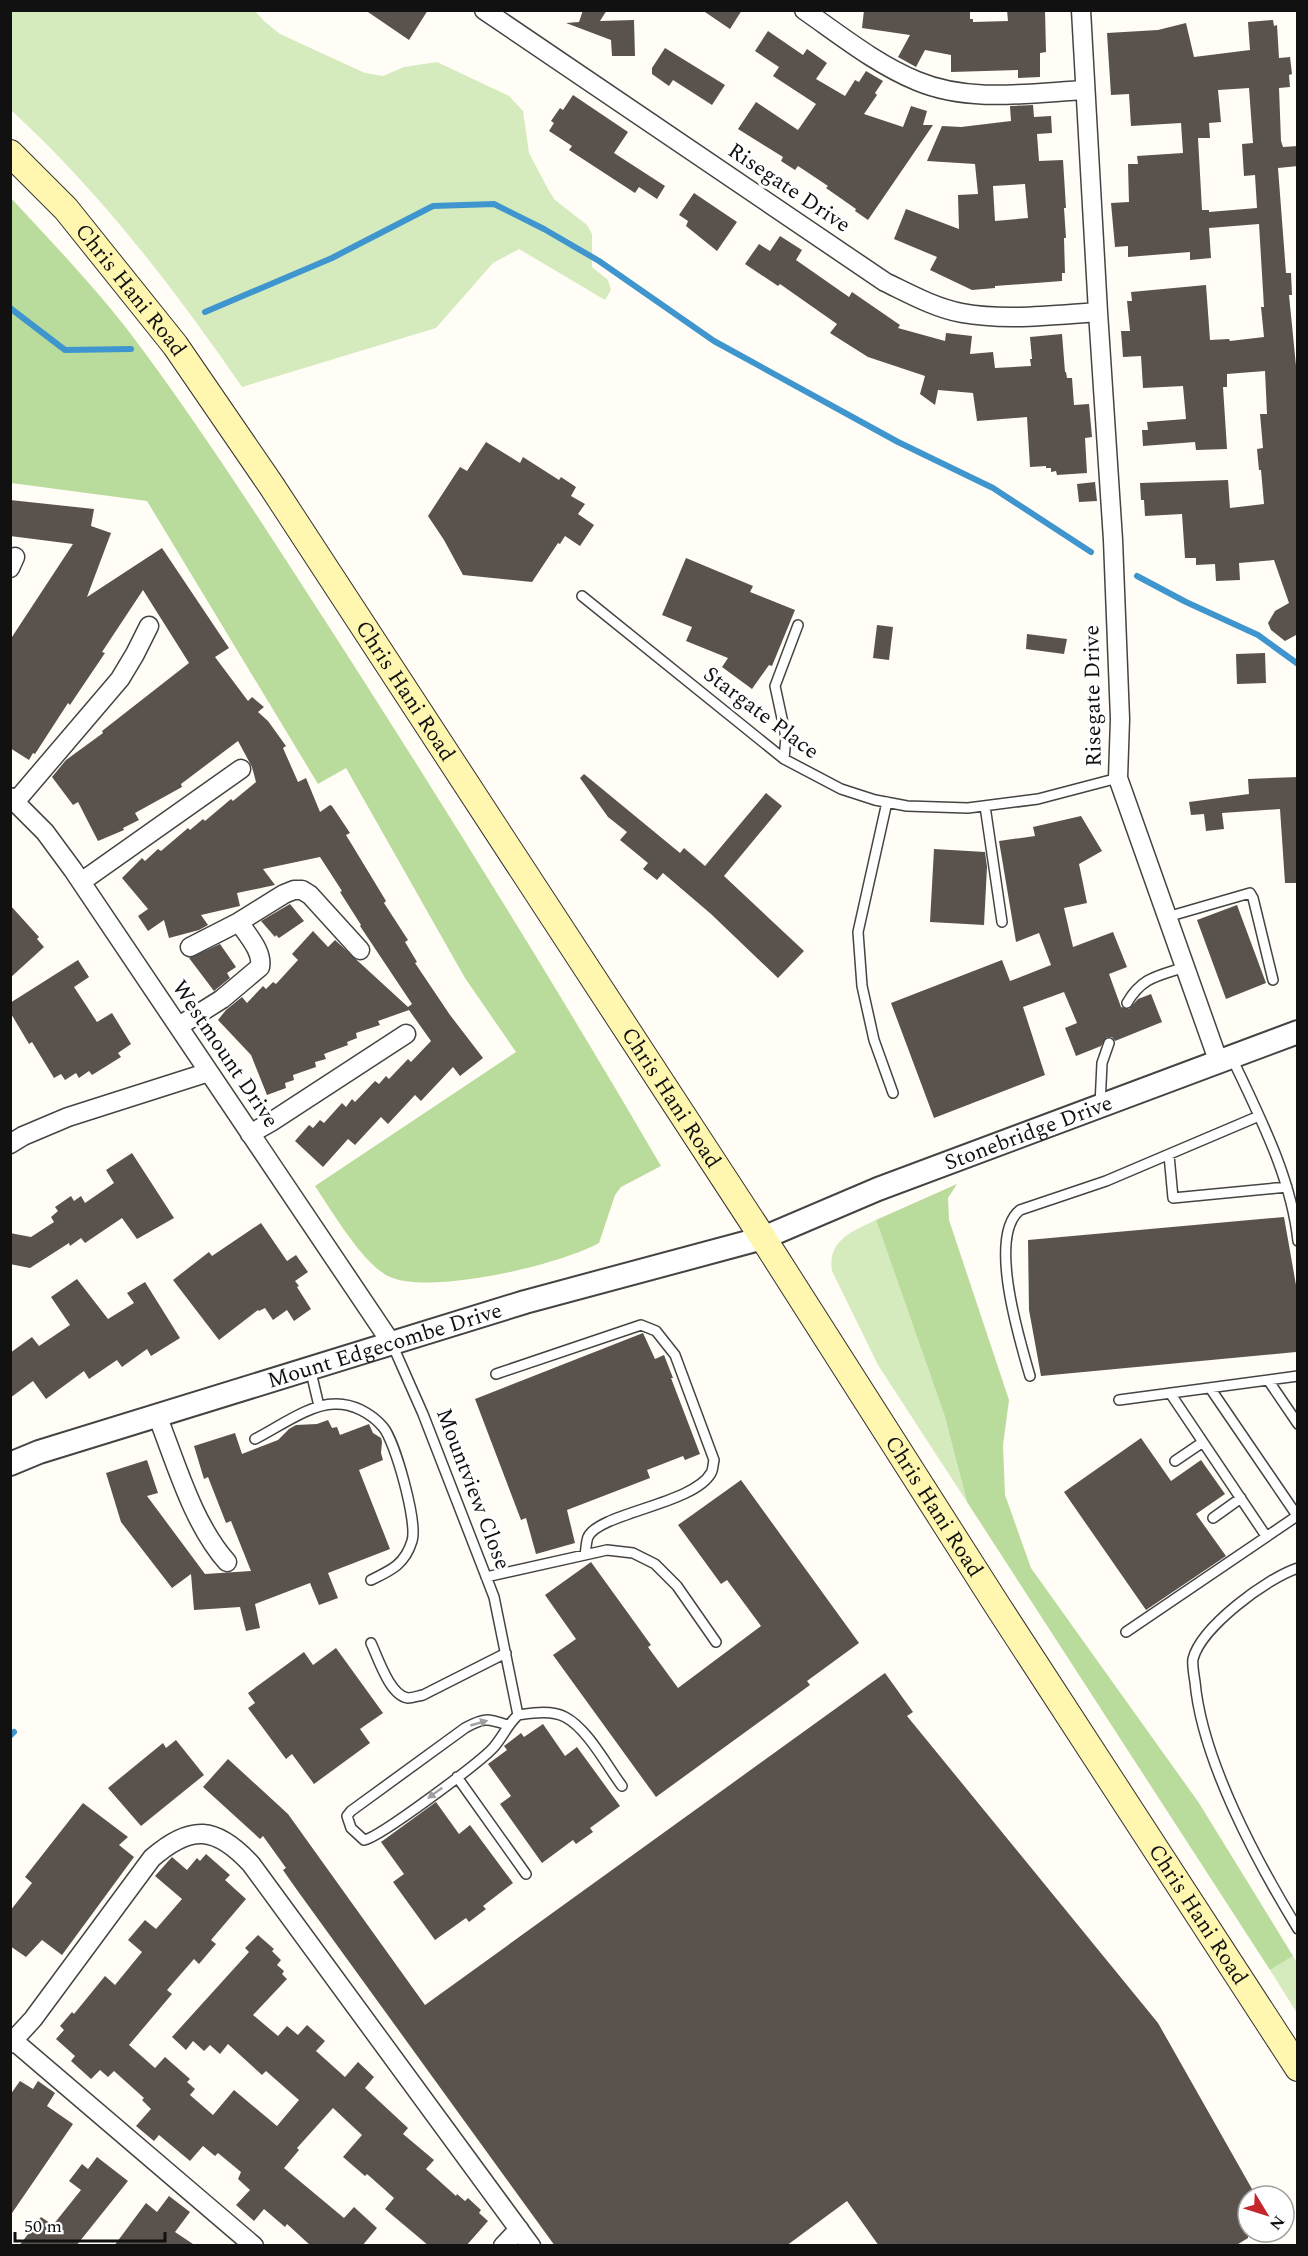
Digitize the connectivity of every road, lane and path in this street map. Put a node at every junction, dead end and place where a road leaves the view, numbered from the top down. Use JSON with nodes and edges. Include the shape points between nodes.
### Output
{"nodes":[{"id":1,"x":804,"y":10,"type":"edge"},
{"id":2,"x":1081,"y":10,"type":"edge"},
{"id":3,"x":490,"y":12,"type":"edge"},
{"id":4,"x":1085,"y":90,"type":"junction"},
{"id":5,"x":10,"y":153,"type":"edge"},
{"id":6,"x":1098,"y":312,"type":"junction"},
{"id":7,"x":582,"y":596,"type":"dead end"},
{"id":8,"x":149,"y":626,"type":"dead end"},
{"id":9,"x":798,"y":626,"type":"dead end"},
{"id":10,"x":784,"y":759,"type":"junction"},
{"id":11,"x":241,"y":769,"type":"dead end"},
{"id":12,"x":1118,"y":778,"type":"junction"},
{"id":13,"x":13,"y":799,"type":"edge"},
{"id":14,"x":887,"y":802,"type":"junction"},
{"id":15,"x":985,"y":806,"type":"junction"},
{"id":16,"x":81,"y":882,"type":"junction"},
{"id":17,"x":1167,"y":917,"type":"junction"},
{"id":18,"x":238,"y":922,"type":"junction"},
{"id":19,"x":1002,"y":922,"type":"dead end"},
{"id":20,"x":190,"y":947,"type":"dead end"},
{"id":21,"x":360,"y":950,"type":"dead end"},
{"id":22,"x":1185,"y":967,"type":"junction"},
{"id":23,"x":1273,"y":980,"type":"dead end"},
{"id":24,"x":1127,"y":1003,"type":"dead end"},
{"id":25,"x":179,"y":1026,"type":"junction"},
{"id":26,"x":1298,"y":1032,"type":"edge"},
{"id":27,"x":406,"y":1034,"type":"dead end"},
{"id":28,"x":1109,"y":1043,"type":"dead end"},
{"id":29,"x":1226,"y":1060,"type":"junction"},
{"id":30,"x":209,"y":1072,"type":"junction"},
{"id":31,"x":893,"y":1093,"type":"dead end"},
{"id":32,"x":1100,"y":1105,"type":"junction"},
{"id":33,"x":1259,"y":1116,"type":"junction"},
{"id":34,"x":250,"y":1134,"type":"junction"},
{"id":35,"x":10,"y":1143,"type":"edge"},
{"id":36,"x":1169,"y":1155,"type":"junction"},
{"id":37,"x":1287,"y":1187,"type":"junction"},
{"id":38,"x":763,"y":1238,"type":"junction"},
{"id":39,"x":1298,"y":1240,"type":"edge"},
{"id":40,"x":392,"y":1344,"type":"junction"},
{"id":41,"x":310,"y":1368,"type":"junction"},
{"id":42,"x":496,"y":1374,"type":"dead end"},
{"id":43,"x":1030,"y":1376,"type":"dead end"},
{"id":44,"x":1298,"y":1376,"type":"edge"},
{"id":45,"x":1268,"y":1380,"type":"junction"},
{"id":46,"x":1210,"y":1388,"type":"junction"},
{"id":47,"x":1170,"y":1394,"type":"junction"},
{"id":48,"x":1119,"y":1400,"type":"dead end"},
{"id":49,"x":319,"y":1406,"type":"junction"},
{"id":50,"x":157,"y":1415,"type":"junction"},
{"id":51,"x":1298,"y":1424,"type":"edge"},
{"id":52,"x":255,"y":1439,"type":"dead end"},
{"id":53,"x":1203,"y":1442,"type":"junction"},
{"id":54,"x":1175,"y":1461,"type":"dead end"},
{"id":55,"x":10,"y":1464,"type":"edge"},
{"id":56,"x":1241,"y":1498,"type":"junction"},
{"id":57,"x":1297,"y":1516,"type":"edge"},
{"id":58,"x":1213,"y":1518,"type":"dead end"},
{"id":59,"x":1266,"y":1536,"type":"junction"},
{"id":60,"x":585,"y":1555,"type":"junction"},
{"id":61,"x":227,"y":1562,"type":"dead end"},
{"id":62,"x":1298,"y":1569,"type":"edge"},
{"id":63,"x":486,"y":1577,"type":"junction"},
{"id":64,"x":371,"y":1580,"type":"dead end"},
{"id":65,"x":1126,"y":1632,"type":"dead end"},
{"id":66,"x":716,"y":1642,"type":"dead end"},
{"id":67,"x":371,"y":1644,"type":"dead end"},
{"id":68,"x":506,"y":1653,"type":"junction"},
{"id":69,"x":518,"y":1715,"type":"junction"},
{"id":70,"x":507,"y":1725,"type":"junction"},
{"id":71,"x":457,"y":1778,"type":"junction"},
{"id":72,"x":622,"y":1786,"type":"dead end"},
{"id":73,"x":526,"y":1874,"type":"dead end"},
{"id":74,"x":1298,"y":1929,"type":"edge"},
{"id":75,"x":12,"y":2042,"type":"edge"},
{"id":76,"x":1298,"y":2068,"type":"edge"},
{"id":77,"x":519,"y":2229,"type":"junction"},
{"id":78,"x":254,"y":2246,"type":"edge"},
{"id":79,"x":503,"y":2246,"type":"edge"},
{"id":80,"x":531,"y":2246,"type":"edge"}],
"edges":[{"from":1,"to":4,"type":"street","via":[[885,65],[918,82],[988,95]]},
{"from":2,"to":4,"type":"street","name":"Risegate Drive"},
{"from":3,"to":6,"type":"street","name":"Risegate Drive","via":[[885,282],[921,301],[962,313],[1004,317]]},
{"from":4,"to":6,"type":"street","name":"Risegate Drive"},
{"from":5,"to":38,"type":"main road","name":"Chris Hani Road","via":[[66,209],[175,345],[278,495]]},
{"from":6,"to":12,"type":"street","name":"Risegate Drive","via":[[1114,564],[1120,719]]},
{"from":7,"to":10,"type":"lane","name":"Stargate Place"},
{"from":8,"to":13,"type":"street","via":[[120,679]]},
{"from":9,"to":10,"type":"lane","via":[[775,686],[786,737]]},
{"from":10,"to":14,"type":"lane","name":"Stargate Place","via":[[841,789]]},
{"from":11,"to":16,"type":"street"},
{"from":12,"to":15,"type":"lane","name":"Stargate Place","via":[[1038,799]]},
{"from":12,"to":17,"type":"street","name":"Risegate Drive"},
{"from":13,"to":16,"type":"street","name":"Westmount Drive","via":[[45,832]]},
{"from":14,"to":15,"type":"lane","name":"Stargate Place","via":[[917,807]]},
{"from":14,"to":31,"type":"lane","via":[[858,932],[862,986],[874,1040]]},
{"from":15,"to":19,"type":"lane"},
{"from":16,"to":25,"type":"street","name":"Westmount Drive"},
{"from":17,"to":22,"type":"street","name":"Risegate Drive"},
{"from":17,"to":23,"type":"lane","via":[[1250,893]]},
{"from":18,"to":20,"type":"street"},
{"from":18,"to":21,"type":"street","via":[[284,894],[302,890]]},
{"from":18,"to":25,"type":"street","via":[[259,953],[260,967],[222,999]]},
{"from":22,"to":24,"type":"lane","via":[[1149,979],[1138,986]]},
{"from":22,"to":29,"type":"street","name":"Risegate Drive"},
{"from":25,"to":30,"type":"street","name":"Westmount Drive"},
{"from":26,"to":29,"type":"street","name":"Stonebridge Drive"},
{"from":27,"to":34,"type":"street"},
{"from":28,"to":32,"type":"lane","via":[[1102,1063]]},
{"from":29,"to":32,"type":"street","name":"Stonebridge Drive"},
{"from":29,"to":33,"type":"lane"},
{"from":30,"to":34,"type":"street","name":"Westmount Drive"},
{"from":30,"to":35,"type":"street","via":[[68,1117]]},
{"from":32,"to":38,"type":"street","name":"Stonebridge Drive","via":[[878,1189]]},
{"from":33,"to":36,"type":"lane"},
{"from":33,"to":37,"type":"lane"},
{"from":34,"to":40,"type":"street","name":"Westmount Drive"},
{"from":36,"to":37,"type":"lane","via":[[1173,1198]]},
{"from":36,"to":43,"type":"lane","via":[[1020,1210],[1013,1216],[1006,1244],[1007,1272],[1012,1314]]},
{"from":37,"to":39,"type":"lane"},
{"from":38,"to":40,"type":"street","name":"Mount Edgecombe Drive","via":[[536,1299]]},
{"from":38,"to":76,"type":"main road","name":"Chris Hani Road"},
{"from":40,"to":41,"type":"street","name":"Mount Edgecombe Drive"},
{"from":40,"to":63,"type":"lane","name":"Mountview Close"},
{"from":41,"to":49,"type":"lane"},
{"from":41,"to":50,"type":"street","name":"Mount Edgecombe Drive"},
{"from":42,"to":60,"type":"lane","via":[[641,1325],[656,1331],[675,1355],[714,1460],[711,1474],[695,1488],[600,1524],[588,1536]]},
{"from":44,"to":45,"type":"lane"},
{"from":45,"to":46,"type":"lane"},
{"from":45,"to":51,"type":"lane"},
{"from":46,"to":47,"type":"lane"},
{"from":46,"to":57,"type":"lane"},
{"from":47,"to":48,"type":"lane"},
{"from":47,"to":53,"type":"lane"},
{"from":49,"to":52,"type":"lane"},
{"from":49,"to":64,"type":"lane","via":[[352,1406],[370,1415],[384,1428],[398,1462],[410,1503],[414,1538],[396,1569]]},
{"from":50,"to":55,"type":"street","name":"Mount Edgecombe Drive"},
{"from":50,"to":61,"type":"street","via":[[201,1526]]},
{"from":53,"to":54,"type":"lane"},
{"from":53,"to":56,"type":"lane"},
{"from":56,"to":58,"type":"lane"},
{"from":56,"to":59,"type":"lane"},
{"from":57,"to":59,"type":"lane"},
{"from":59,"to":65,"type":"lane"},
{"from":60,"to":63,"type":"lane"},
{"from":60,"to":66,"type":"lane","via":[[607,1551],[633,1553],[655,1564],[677,1586]]},
{"from":62,"to":74,"type":"lane","via":[[1253,1592],[1231,1611],[1205,1635],[1193,1660],[1197,1701],[1219,1775],[1270,1884]]},
{"from":63,"to":68,"type":"lane","name":"Mountview Close"},
{"from":67,"to":68,"type":"lane","via":[[391,1685],[399,1695],[409,1698],[432,1691]]},
{"from":68,"to":69,"type":"lane","name":"Mountview Close"},
{"from":69,"to":70,"type":"lane"},
{"from":69,"to":72,"type":"lane","via":[[543,1712],[564,1716],[579,1728]]},
{"from":70,"to":71,"type":"lane","via":[[493,1748]]},
{"from":71,"to":70,"type":"lane","one_way":true,"via":[[370,1839],[358,1836],[348,1821],[351,1811],[465,1728],[482,1719]]},
{"from":71,"to":73,"type":"lane"},
{"from":75,"to":77,"type":"street","via":[[152,1858],[182,1837],[200,1833],[219,1838],[251,1864]]},
{"from":75,"to":78,"type":"street"},
{"from":77,"to":79,"type":"street"},
{"from":77,"to":80,"type":"street"}]}
